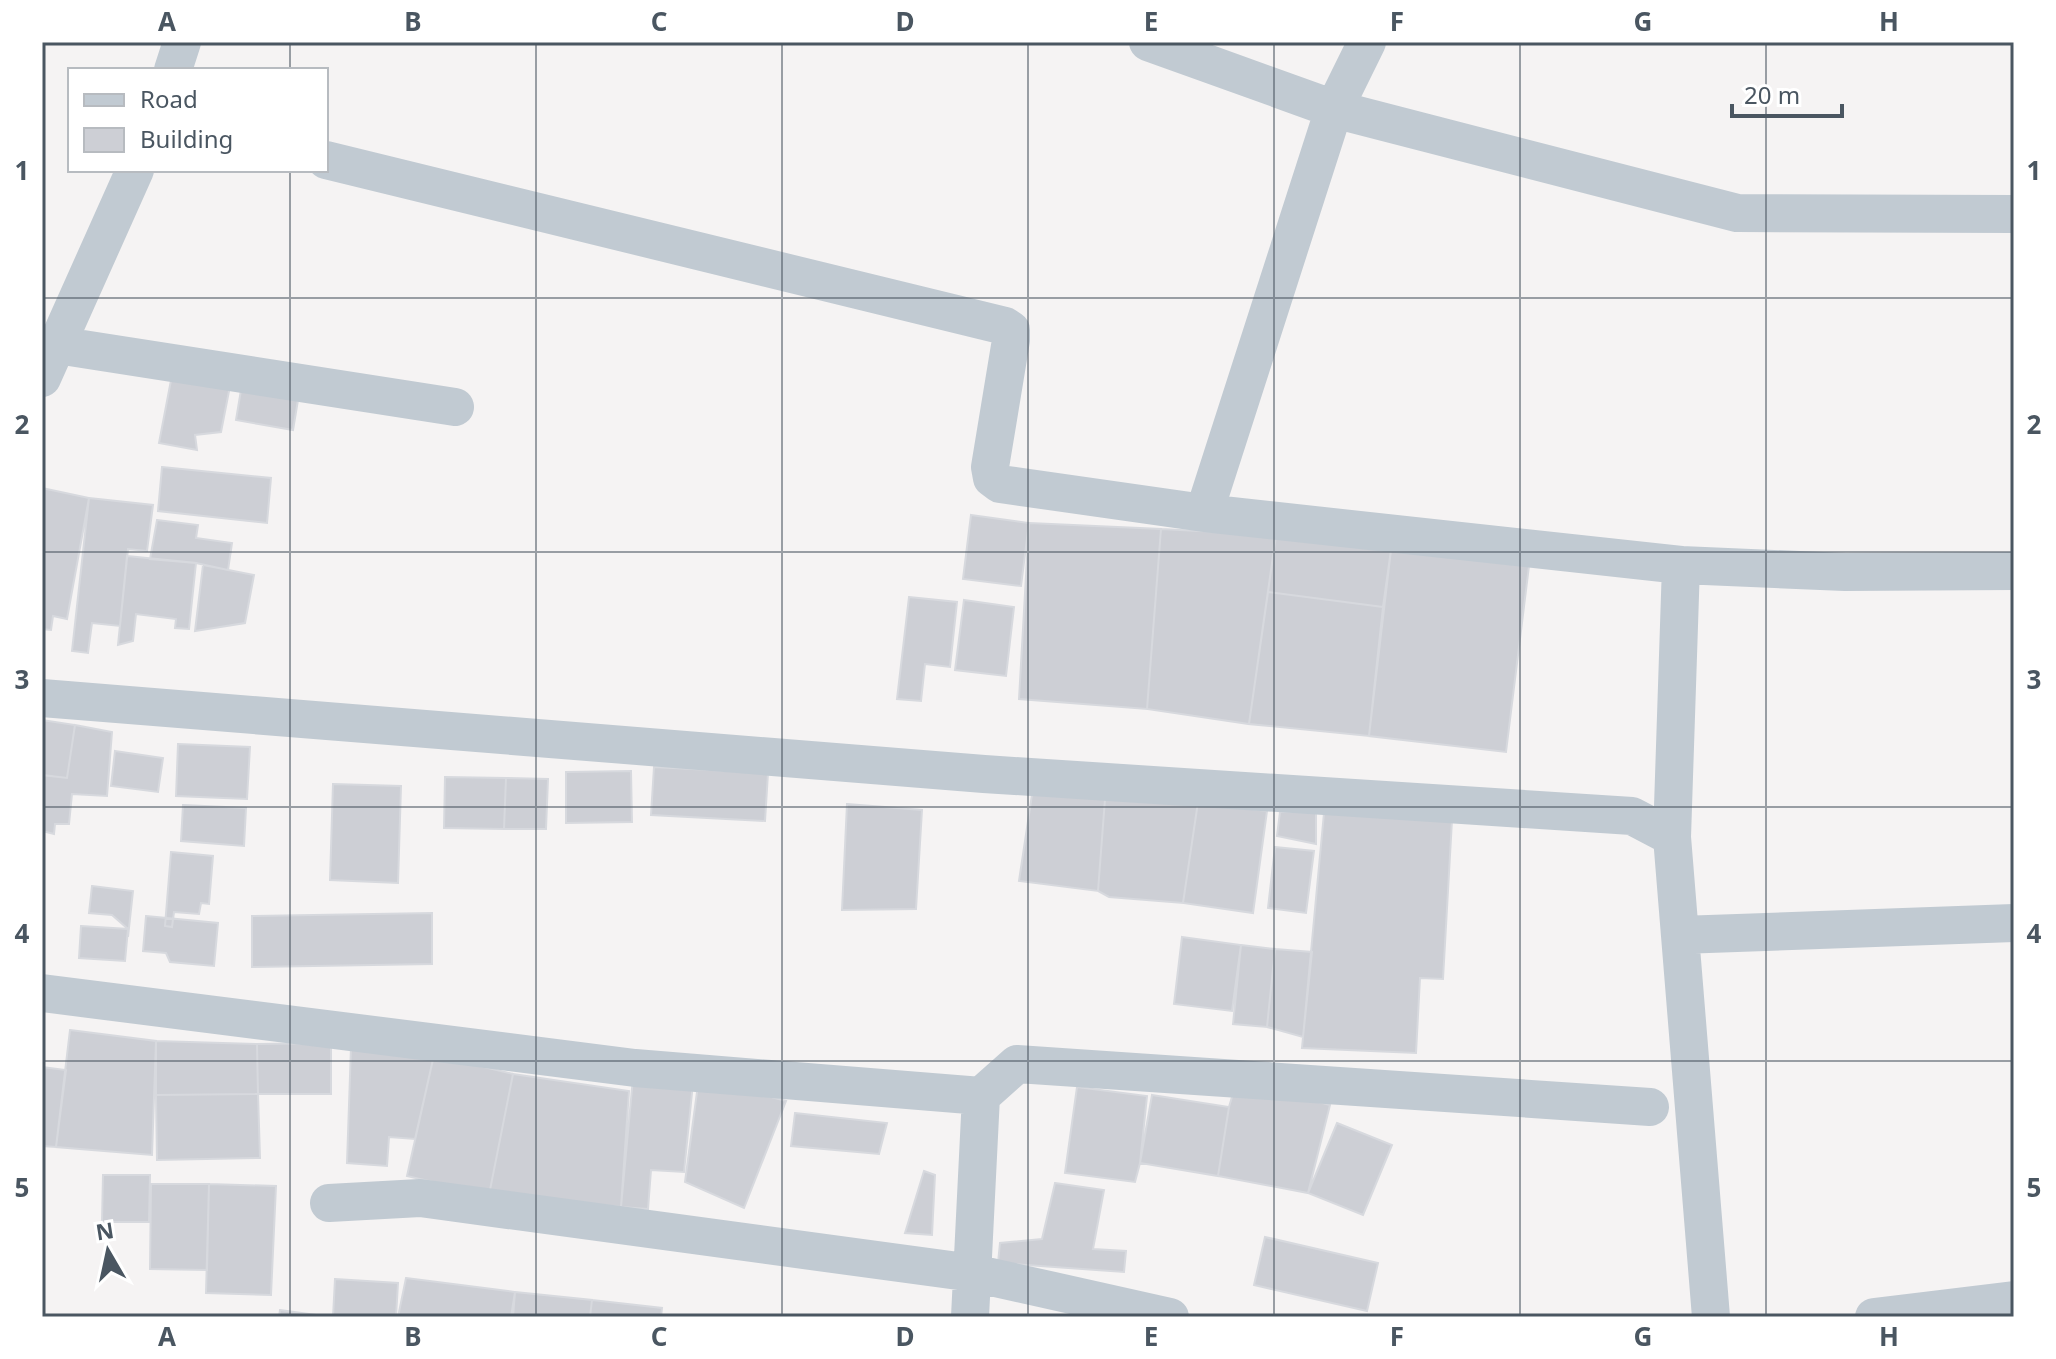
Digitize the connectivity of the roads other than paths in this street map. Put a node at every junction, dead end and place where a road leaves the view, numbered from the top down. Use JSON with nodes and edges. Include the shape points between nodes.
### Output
{"nodes":[{"id":1,"x":182,"y":42,"type":"edge"},
{"id":2,"x":1148,"y":42,"type":"edge"},
{"id":3,"x":1367,"y":42,"type":"edge"},
{"id":4,"x":174,"y":68,"type":"edge"},
{"id":5,"x":1334,"y":109,"type":"junction"},
{"id":6,"x":328,"y":160,"type":"edge"},
{"id":7,"x":134,"y":172,"type":"edge"},
{"id":8,"x":2014,"y":214,"type":"edge"},
{"id":9,"x":49,"y":362,"type":"edge"},
{"id":10,"x":455,"y":407,"type":"dead end"},
{"id":11,"x":1204,"y":513,"type":"junction"},
{"id":12,"x":1681,"y":565,"type":"junction"},
{"id":13,"x":2014,"y":571,"type":"edge"},
{"id":14,"x":42,"y":698,"type":"edge"},
{"id":15,"x":1672,"y":837,"type":"junction"},
{"id":16,"x":2014,"y":923,"type":"edge"},
{"id":17,"x":1680,"y":935,"type":"junction"},
{"id":18,"x":42,"y":993,"type":"edge"},
{"id":19,"x":981,"y":1096,"type":"junction"},
{"id":20,"x":1650,"y":1107,"type":"dead end"},
{"id":21,"x":329,"y":1203,"type":"dead end"},
{"id":22,"x":973,"y":1273,"type":"junction"},
{"id":23,"x":2014,"y":1300,"type":"edge"},
{"id":24,"x":970,"y":1317,"type":"edge"},
{"id":25,"x":1170,"y":1317,"type":"edge"},
{"id":26,"x":1711,"y":1317,"type":"edge"},
{"id":27,"x":1874,"y":1317,"type":"edge"}],
"edges":[{"from":1,"to":4,"type":"street"},
{"from":2,"to":5,"type":"street"},
{"from":3,"to":5,"type":"street"},
{"from":5,"to":8,"type":"street","via":[[1737,213]]},
{"from":5,"to":11,"type":"street"},
{"from":6,"to":11,"type":"street","via":[[1005,326],[1011,340],[992,478],[1000,484]]},
{"from":7,"to":9,"type":"street"},
{"from":9,"to":10,"type":"street"},
{"from":11,"to":12,"type":"street"},
{"from":12,"to":13,"type":"street","via":[[1845,572]]},
{"from":12,"to":15,"type":"street"},
{"from":14,"to":15,"type":"street","via":[[984,774],[1632,816]]},
{"from":15,"to":17,"type":"street"},
{"from":16,"to":17,"type":"street"},
{"from":17,"to":26,"type":"street"},
{"from":18,"to":19,"type":"street","via":[[635,1068]]},
{"from":19,"to":20,"type":"street","via":[[1017,1064]]},
{"from":19,"to":22,"type":"street"},
{"from":21,"to":22,"type":"street","via":[[420,1198]]},
{"from":22,"to":24,"type":"street"},
{"from":22,"to":25,"type":"street"},
{"from":23,"to":27,"type":"street"}]}
